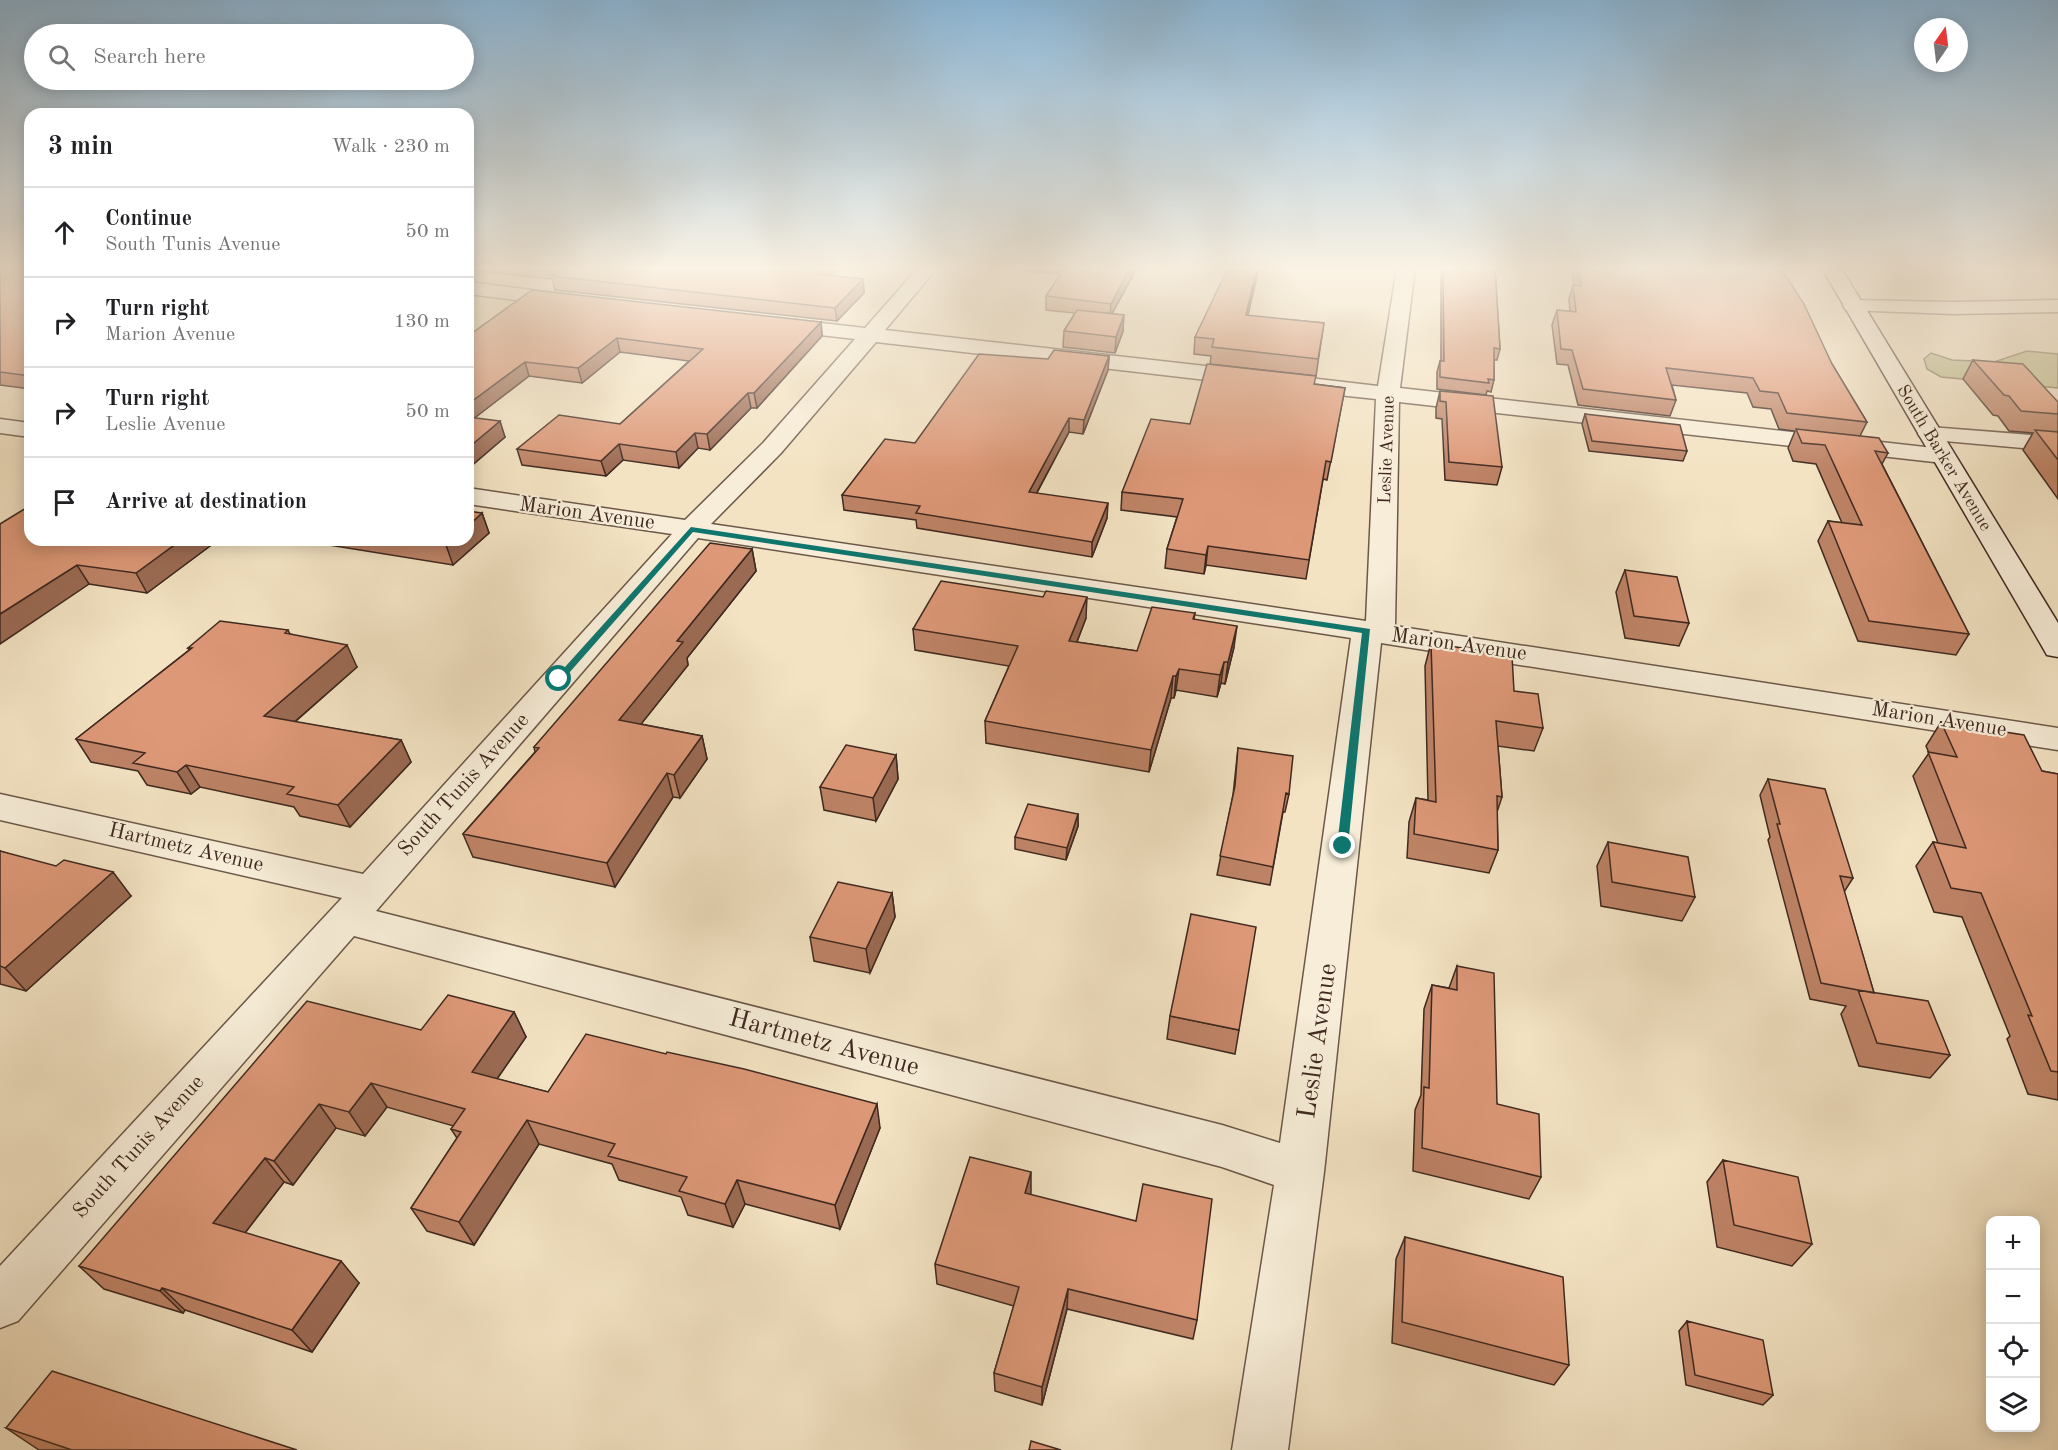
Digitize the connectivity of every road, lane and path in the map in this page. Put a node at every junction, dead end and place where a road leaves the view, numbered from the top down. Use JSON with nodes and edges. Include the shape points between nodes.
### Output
{"nodes":[{"id":1,"x":870,"y":335,"type":"edge"},
{"id":2,"x":876,"y":336,"type":"edge"},
{"id":3,"x":1396,"y":336,"type":"edge"},
{"id":4,"x":1871,"y":336,"type":"edge"},
{"id":5,"x":1388,"y":393,"type":"junction"},
{"id":6,"x":0,"y":426,"type":"edge"},
{"id":7,"x":24,"y":429,"type":"edge"},
{"id":8,"x":1930,"y":434,"type":"junction"},
{"id":9,"x":2058,"y":444,"type":"edge"},
{"id":10,"x":1943,"y":456,"type":"junction"},
{"id":11,"x":474,"y":497,"type":"edge"},
{"id":12,"x":691,"y":529,"type":"junction"},
{"id":13,"x":1373,"y":632,"type":"junction"},
{"id":14,"x":2058,"y":648,"type":"edge"},
{"id":15,"x":2058,"y":739,"type":"edge"},
{"id":16,"x":0,"y":807,"type":"edge"},
{"id":17,"x":358,"y":904,"type":"junction"},
{"id":18,"x":1301,"y":1172,"type":"junction"},
{"id":19,"x":0,"y":1303,"type":"edge"},
{"id":20,"x":1260,"y":1450,"type":"edge"}],
"edges":[{"from":1,"to":12,"type":"street","name":"South Tunis Avenue","via":[[772,448]]},
{"from":2,"to":5,"type":"street"},
{"from":3,"to":5,"type":"street","name":"Leslie Avenue"},
{"from":4,"to":8,"type":"street","name":"South Barker Avenue"},
{"from":5,"to":10,"type":"street"},
{"from":5,"to":13,"type":"street","name":"Leslie Avenue"},
{"from":6,"to":7,"type":"street"},
{"from":8,"to":9,"type":"street"},
{"from":8,"to":10,"type":"street","name":"South Barker Avenue"},
{"from":10,"to":14,"type":"street","name":"South Barker Avenue"},
{"from":11,"to":12,"type":"street","name":"Marion Avenue"},
{"from":12,"to":13,"type":"street","name":"Marion Avenue"},
{"from":12,"to":17,"type":"street","name":"South Tunis Avenue"},
{"from":13,"to":15,"type":"street","name":"Marion Avenue"},
{"from":13,"to":18,"type":"street","name":"Leslie Avenue"},
{"from":16,"to":17,"type":"street","name":"Hartmetz Avenue"},
{"from":17,"to":18,"type":"street","name":"Hartmetz Avenue","via":[[1222,1146]]},
{"from":17,"to":19,"type":"street","name":"South Tunis Avenue"},
{"from":18,"to":20,"type":"street","name":"Leslie Avenue"}]}
